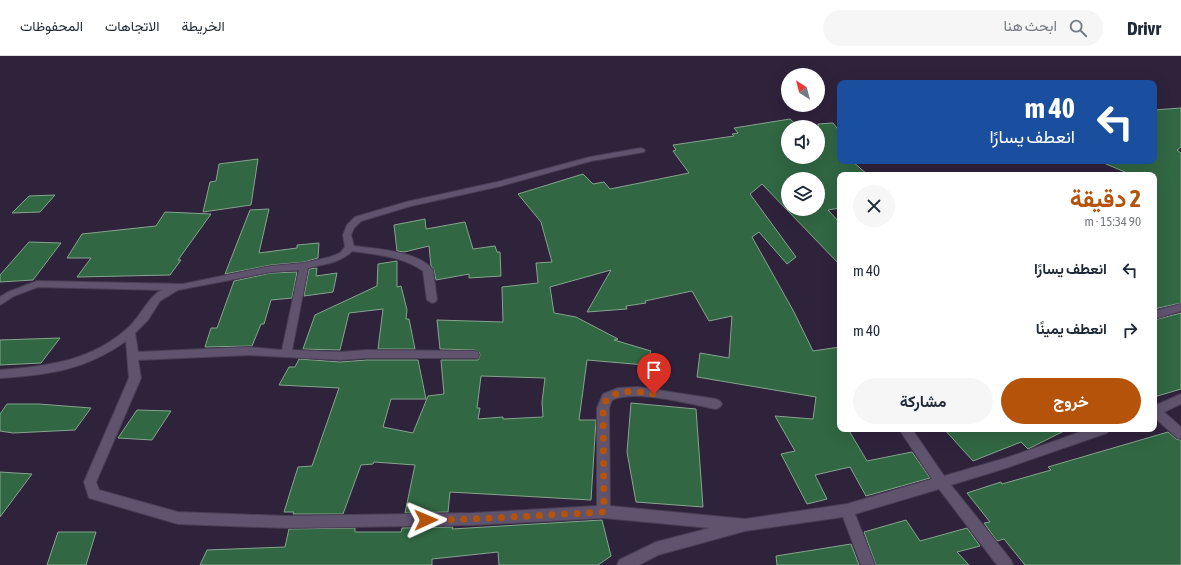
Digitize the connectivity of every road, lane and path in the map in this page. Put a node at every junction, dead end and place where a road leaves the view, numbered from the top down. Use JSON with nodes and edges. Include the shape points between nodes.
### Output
{"nodes":[{"id":1,"x":641,"y":150,"type":"dead end"},
{"id":2,"x":350,"y":248,"type":"junction"},
{"id":3,"x":304,"y":266,"type":"junction"},
{"id":4,"x":183,"y":288,"type":"junction"},
{"id":5,"x":432,"y":300,"type":"dead end"},
{"id":6,"x":0,"y":302,"type":"edge"},
{"id":7,"x":1181,"y":307,"type":"edge"},
{"id":8,"x":1157,"y":315,"type":"edge"},
{"id":9,"x":130,"y":331,"type":"junction"},
{"id":10,"x":286,"y":354,"type":"junction"},
{"id":11,"x":474,"y":355,"type":"dead end"},
{"id":12,"x":133,"y":356,"type":"junction"},
{"id":13,"x":0,"y":374,"type":"edge"},
{"id":14,"x":1181,"y":399,"type":"edge"},
{"id":15,"x":716,"y":404,"type":"dead end"},
{"id":16,"x":1157,"y":410,"type":"edge"},
{"id":17,"x":1157,"y":414,"type":"edge"},
{"id":18,"x":907,"y":432,"type":"edge"},
{"id":19,"x":1094,"y":432,"type":"edge"},
{"id":20,"x":1181,"y":434,"type":"edge"},
{"id":21,"x":941,"y":482,"type":"junction"},
{"id":22,"x":847,"y":510,"type":"junction"},
{"id":23,"x":604,"y":512,"type":"junction"},
{"id":24,"x":745,"y":525,"type":"junction"},
{"id":25,"x":624,"y":565,"type":"edge"},
{"id":26,"x":868,"y":565,"type":"edge"},
{"id":27,"x":1006,"y":565,"type":"edge"}],
"edges":[{"from":1,"to":2,"type":"street","via":[[590,159],[498,184],[409,204],[358,220],[350,227],[347,235]]},
{"from":2,"to":3,"type":"street","via":[[343,255],[333,259]]},
{"from":2,"to":5,"type":"street","via":[[407,257],[420,262],[428,270]]},
{"from":3,"to":4,"type":"street","via":[[271,269]]},
{"from":3,"to":10,"type":"street"},
{"from":4,"to":6,"type":"street","via":[[37,284],[11,294]]},
{"from":4,"to":9,"type":"street","via":[[165,292],[154,300],[145,317]]},
{"from":7,"to":8,"type":"street"},
{"from":9,"to":12,"type":"street"},
{"from":9,"to":13,"type":"street","via":[[101,352],[76,363]]},
{"from":10,"to":11,"type":"street"},
{"from":10,"to":12,"type":"street","via":[[249,351]]},
{"from":12,"to":23,"type":"street","via":[[135,378],[90,482],[94,494],[178,518],[286,522],[473,519]]},
{"from":14,"to":16,"type":"street"},
{"from":15,"to":23,"type":"street","via":[[638,391],[618,392],[607,398],[603,408]]},
{"from":17,"to":20,"type":"street"},
{"from":18,"to":21,"type":"street"},
{"from":19,"to":21,"type":"street","via":[[1006,463]]},
{"from":21,"to":22,"type":"street"},
{"from":21,"to":27,"type":"street"},
{"from":22,"to":24,"type":"street"},
{"from":22,"to":26,"type":"street"},
{"from":23,"to":24,"type":"street"},
{"from":24,"to":25,"type":"street","via":[[656,549]]}]}
